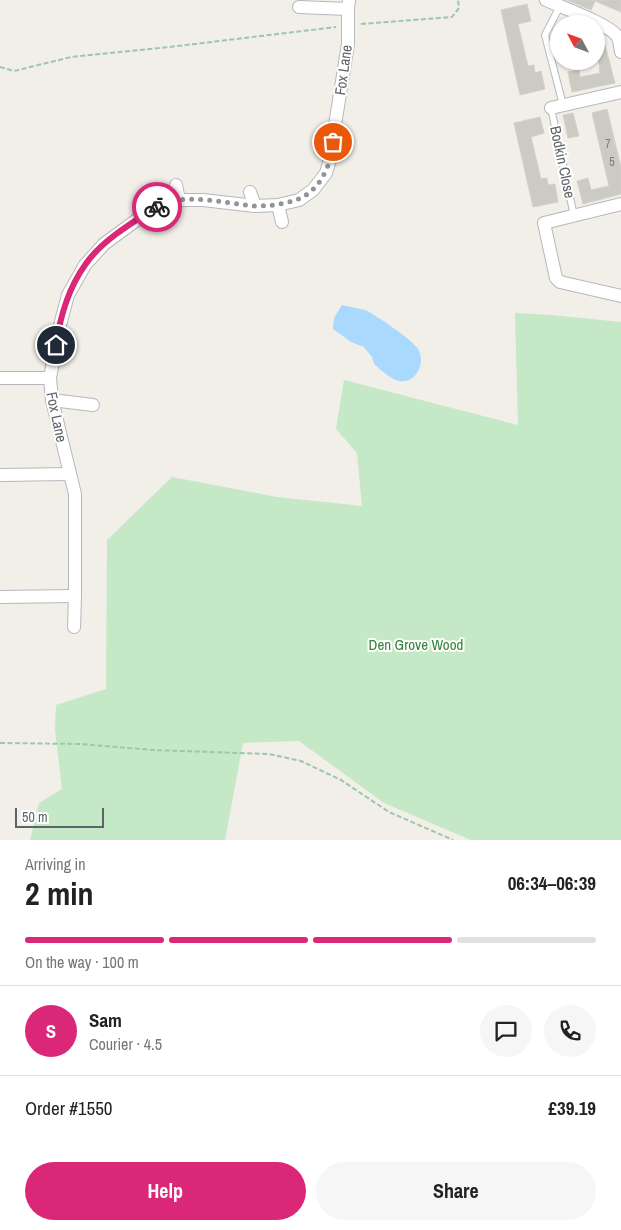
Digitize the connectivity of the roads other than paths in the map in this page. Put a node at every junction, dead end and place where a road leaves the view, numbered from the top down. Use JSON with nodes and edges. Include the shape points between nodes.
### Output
{"nodes":[{"id":1,"x":546,"y":0,"type":"edge"},
{"id":2,"x":348,"y":4,"type":"edge"},
{"id":3,"x":560,"y":6,"type":"junction"},
{"id":4,"x":299,"y":7,"type":"dead end"},
{"id":5,"x":621,"y":52,"type":"edge"},
{"id":6,"x":621,"y":92,"type":"edge"},
{"id":7,"x":557,"y":106,"type":"junction"},
{"id":8,"x":176,"y":185,"type":"dead end"},
{"id":9,"x":250,"y":192,"type":"dead end"},
{"id":10,"x":179,"y":200,"type":"junction"},
{"id":11,"x":621,"y":204,"type":"edge"},
{"id":12,"x":278,"y":205,"type":"junction"},
{"id":13,"x":255,"y":206,"type":"junction"},
{"id":14,"x":574,"y":216,"type":"junction"},
{"id":15,"x":282,"y":222,"type":"dead end"},
{"id":16,"x":621,"y":296,"type":"edge"},
{"id":17,"x":0,"y":378,"type":"edge"},
{"id":18,"x":50,"y":378,"type":"junction"},
{"id":19,"x":52,"y":400,"type":"junction"},
{"id":20,"x":93,"y":405,"type":"dead end"},
{"id":21,"x":70,"y":474,"type":"junction"},
{"id":22,"x":0,"y":475,"type":"edge"},
{"id":23,"x":76,"y":596,"type":"junction"},
{"id":24,"x":0,"y":597,"type":"edge"},
{"id":25,"x":74,"y":627,"type":"dead end"}],
"edges":[{"from":1,"to":3,"type":"street"},
{"from":2,"to":4,"type":"street","name":"Fox Lane"},
{"from":2,"to":12,"type":"street","name":"Fox Lane","via":[[348,44],[332,153],[326,173],[300,200]]},
{"from":3,"to":5,"type":"street","via":[[616,34]]},
{"from":3,"to":7,"type":"lane","name":"Bodkin Close","via":[[545,35]]},
{"from":6,"to":7,"type":"street"},
{"from":7,"to":14,"type":"lane","name":"Bodkin Close"},
{"from":8,"to":10,"type":"street"},
{"from":9,"to":13,"type":"street"},
{"from":10,"to":13,"type":"street","name":"Fox Lane"},
{"from":10,"to":18,"type":"street","name":"Fox Lane","via":[[160,205],[138,219],[104,244],[85,265],[68,296],[58,328]]},
{"from":11,"to":14,"type":"street"},
{"from":12,"to":13,"type":"street","name":"Fox Lane"},
{"from":12,"to":15,"type":"street"},
{"from":14,"to":16,"type":"street","via":[[544,223],[556,278],[560,282]]},
{"from":17,"to":18,"type":"street"},
{"from":18,"to":19,"type":"street","name":"Fox Lane"},
{"from":19,"to":20,"type":"street"},
{"from":19,"to":21,"type":"street","name":"Fox Lane"},
{"from":21,"to":22,"type":"street"},
{"from":21,"to":23,"type":"street","name":"Fox Lane","via":[[75,494]]},
{"from":23,"to":24,"type":"street"},
{"from":23,"to":25,"type":"street","name":"Fox Lane"}]}
